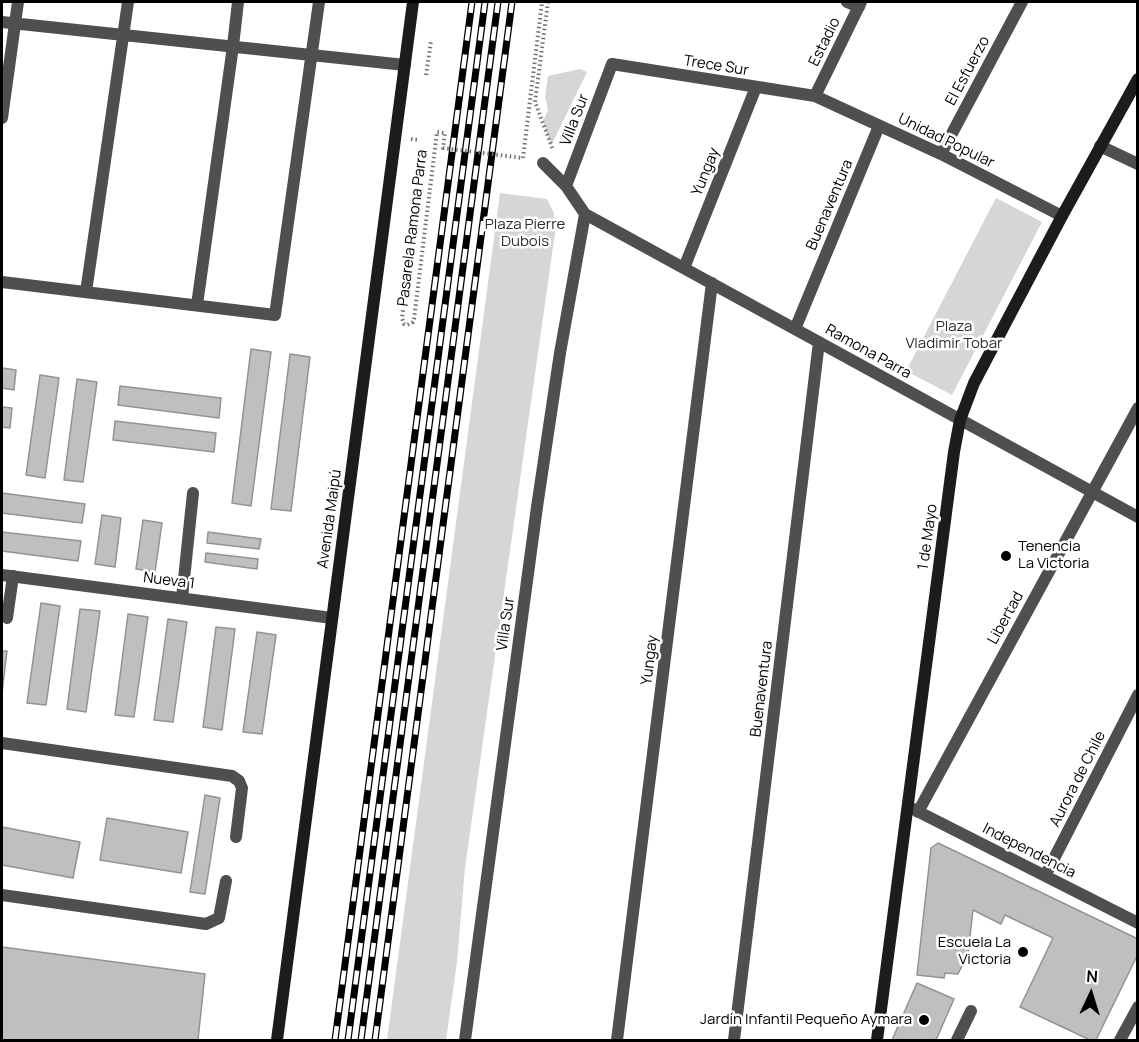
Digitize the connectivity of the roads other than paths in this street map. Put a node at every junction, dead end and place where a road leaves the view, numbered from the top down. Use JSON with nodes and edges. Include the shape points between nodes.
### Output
{"nodes":[{"id":1,"x":18,"y":2,"type":"edge"},
{"id":2,"x":128,"y":2,"type":"edge"},
{"id":3,"x":238,"y":2,"type":"edge"},
{"id":4,"x":319,"y":2,"type":"edge"},
{"id":5,"x":413,"y":2,"type":"edge"},
{"id":6,"x":847,"y":2,"type":"edge"},
{"id":7,"x":1022,"y":2,"type":"edge"},
{"id":8,"x":860,"y":4,"type":"edge"},
{"id":9,"x":2,"y":22,"type":"edge"},
{"id":10,"x":15,"y":23,"type":"junction"},
{"id":11,"x":123,"y":35,"type":"junction"},
{"id":12,"x":233,"y":46,"type":"junction"},
{"id":13,"x":311,"y":55,"type":"junction"},
{"id":14,"x":612,"y":64,"type":"joint"},
{"id":15,"x":405,"y":65,"type":"junction"},
{"id":16,"x":1137,"y":79,"type":"edge"},
{"id":17,"x":756,"y":87,"type":"junction"},
{"id":18,"x":815,"y":96,"type":"junction"},
{"id":19,"x":2,"y":118,"type":"edge"},
{"id":20,"x":879,"y":126,"type":"junction"},
{"id":21,"x":1100,"y":146,"type":"junction"},
{"id":22,"x":941,"y":154,"type":"junction"},
{"id":23,"x":543,"y":163,"type":"dead end"},
{"id":24,"x":1137,"y":164,"type":"edge"},
{"id":25,"x":566,"y":186,"type":"junction"},
{"id":26,"x":585,"y":214,"type":"junction"},
{"id":27,"x":1062,"y":216,"type":"junction"},
{"id":28,"x":684,"y":268,"type":"junction"},
{"id":29,"x":2,"y":282,"type":"edge"},
{"id":30,"x":712,"y":284,"type":"junction"},
{"id":31,"x":86,"y":292,"type":"junction"},
{"id":32,"x":197,"y":305,"type":"junction"},
{"id":33,"x":795,"y":329,"type":"junction"},
{"id":34,"x":819,"y":342,"type":"junction"},
{"id":35,"x":1137,"y":408,"type":"edge"},
{"id":36,"x":960,"y":420,"type":"junction"},
{"id":37,"x":1093,"y":491,"type":"junction"},
{"id":38,"x":193,"y":493,"type":"dead end"},
{"id":39,"x":1137,"y":517,"type":"edge"},
{"id":40,"x":7,"y":576,"type":"edge"},
{"id":41,"x":182,"y":598,"type":"junction"},
{"id":42,"x":7,"y":618,"type":"dead end"},
{"id":43,"x":332,"y":618,"type":"junction"},
{"id":44,"x":1137,"y":695,"type":"edge"},
{"id":45,"x":2,"y":744,"type":"edge"},
{"id":46,"x":913,"y":809,"type":"junction"},
{"id":47,"x":236,"y":837,"type":"dead end"},
{"id":48,"x":1046,"y":876,"type":"junction"},
{"id":49,"x":226,"y":881,"type":"dead end"},
{"id":50,"x":2,"y":895,"type":"edge"},
{"id":51,"x":1137,"y":923,"type":"edge"},
{"id":52,"x":1137,"y":1007,"type":"edge"},
{"id":53,"x":972,"y":1011,"type":"dead end"},
{"id":54,"x":277,"y":1041,"type":"edge"},
{"id":55,"x":465,"y":1041,"type":"edge"},
{"id":56,"x":617,"y":1041,"type":"edge"},
{"id":57,"x":734,"y":1041,"type":"edge"},
{"id":58,"x":877,"y":1041,"type":"edge"},
{"id":59,"x":957,"y":1041,"type":"edge"},
{"id":60,"x":1120,"y":1041,"type":"edge"}],
"edges":[{"from":1,"to":10,"type":"street"},
{"from":2,"to":11,"type":"street"},
{"from":3,"to":12,"type":"street"},
{"from":4,"to":13,"type":"street"},
{"from":5,"to":15,"type":"main road","name":"Avenida Maipú"},
{"from":6,"to":8,"type":"street"},
{"from":7,"to":22,"type":"street","name":"El Esfuerzo"},
{"from":8,"to":18,"type":"street","name":"Estadio"},
{"from":9,"to":10,"type":"street"},
{"from":10,"to":11,"type":"street"},
{"from":10,"to":19,"type":"street"},
{"from":11,"to":12,"type":"street"},
{"from":11,"to":31,"type":"street"},
{"from":12,"to":13,"type":"street"},
{"from":12,"to":32,"type":"street"},
{"from":13,"to":15,"type":"street"},
{"from":13,"to":32,"type":"street","via":[[275,315]]},
{"from":14,"to":17,"type":"street","name":"Trece Sur"},
{"from":14,"to":25,"type":"street","name":"Villa Sur"},
{"from":15,"to":43,"type":"main road","name":"Avenida Maipú"},
{"from":16,"to":21,"type":"main road","name":"1 de Mayo"},
{"from":17,"to":18,"type":"street","name":"Trece Sur"},
{"from":17,"to":28,"type":"street","name":"Yungay"},
{"from":18,"to":20,"type":"street","name":"Unidad Popular"},
{"from":20,"to":22,"type":"street","name":"Unidad Popular"},
{"from":20,"to":33,"type":"street","name":"Buenaventura"},
{"from":21,"to":24,"type":"street"},
{"from":21,"to":27,"type":"main road","name":"1 de Mayo"},
{"from":22,"to":27,"type":"street","name":"Unidad Popular"},
{"from":23,"to":25,"type":"street"},
{"from":25,"to":26,"type":"street"},
{"from":26,"to":28,"type":"street","name":"Ramona Parra"},
{"from":26,"to":55,"type":"street","name":"Villa Sur","via":[[540,485]]},
{"from":27,"to":36,"type":"main road","name":"1 de Mayo","via":[[974,383]]},
{"from":28,"to":30,"type":"street","name":"Ramona Parra"},
{"from":29,"to":31,"type":"street"},
{"from":30,"to":33,"type":"street","name":"Ramona Parra"},
{"from":30,"to":56,"type":"street","name":"Yungay"},
{"from":31,"to":32,"type":"street"},
{"from":33,"to":34,"type":"street","name":"Ramona Parra"},
{"from":34,"to":36,"type":"street","name":"Ramona Parra"},
{"from":34,"to":57,"type":"street","name":"Buenaventura"},
{"from":35,"to":37,"type":"street","name":"Libertad"},
{"from":36,"to":37,"type":"street","name":"Ramona Parra"},
{"from":36,"to":46,"type":"main road","name":"1 de Mayo"},
{"from":37,"to":39,"type":"street","name":"Ramona Parra"},
{"from":37,"to":46,"type":"street","name":"Libertad"},
{"from":38,"to":41,"type":"street"},
{"from":40,"to":41,"type":"street","name":"Nueva 1"},
{"from":40,"to":42,"type":"street"},
{"from":41,"to":43,"type":"street","name":"Nueva 1"},
{"from":43,"to":54,"type":"main road","name":"Avenida Maipú"},
{"from":44,"to":48,"type":"street","name":"Aurora de Chile"},
{"from":45,"to":47,"type":"street","via":[[232,776],[242,788]]},
{"from":46,"to":48,"type":"street","name":"Independencia"},
{"from":46,"to":58,"type":"main road","name":"1 de Mayo"},
{"from":48,"to":51,"type":"street","name":"Independencia"},
{"from":49,"to":50,"type":"street","via":[[219,918],[206,924]]},
{"from":52,"to":60,"type":"street"},
{"from":53,"to":59,"type":"street"}]}
